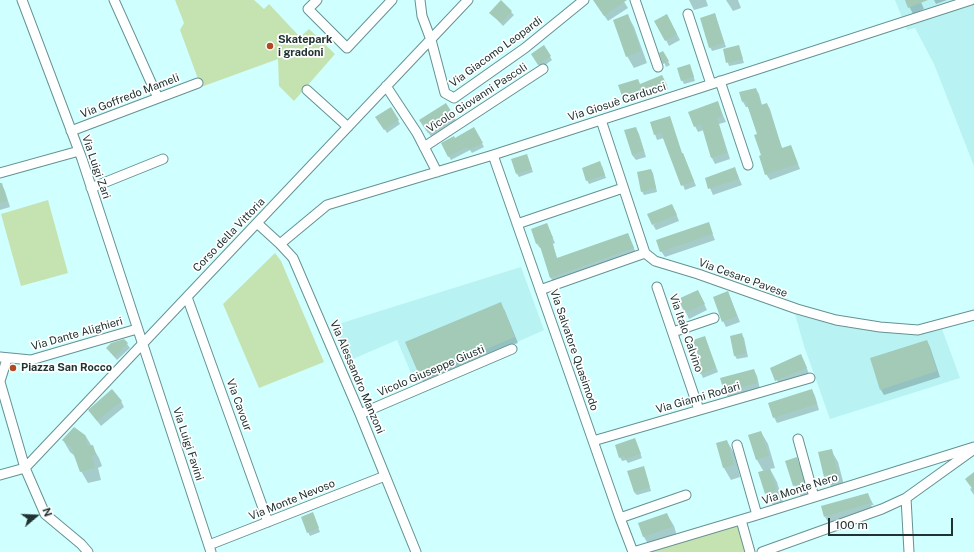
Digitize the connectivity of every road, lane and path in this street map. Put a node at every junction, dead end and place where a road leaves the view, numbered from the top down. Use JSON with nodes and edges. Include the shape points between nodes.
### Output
{"nodes":[{"id":1,"x":22,"y":0,"type":"edge"},
{"id":2,"x":114,"y":0,"type":"edge"},
{"id":3,"x":317,"y":0,"type":"edge"},
{"id":4,"x":392,"y":0,"type":"edge"},
{"id":5,"x":420,"y":0,"type":"edge"},
{"id":6,"x":468,"y":0,"type":"edge"},
{"id":7,"x":584,"y":0,"type":"edge"},
{"id":8,"x":635,"y":0,"type":"edge"},
{"id":9,"x":972,"y":0,"type":"edge"},
{"id":10,"x":688,"y":14,"type":"dead end"},
{"id":11,"x":430,"y":40,"type":"junction"},
{"id":12,"x":658,"y":67,"type":"dead end"},
{"id":13,"x":543,"y":69,"type":"dead end"},
{"id":14,"x":716,"y":82,"type":"junction"},
{"id":15,"x":198,"y":83,"type":"dead end"},
{"id":16,"x":386,"y":86,"type":"junction"},
{"id":17,"x":307,"y":90,"type":"dead end"},
{"id":18,"x":158,"y":98,"type":"junction"},
{"id":19,"x":601,"y":120,"type":"junction"},
{"id":20,"x":348,"y":127,"type":"junction"},
{"id":21,"x":71,"y":131,"type":"junction"},
{"id":22,"x":424,"y":147,"type":"junction"},
{"id":23,"x":79,"y":151,"type":"junction"},
{"id":24,"x":493,"y":155,"type":"junction"},
{"id":25,"x":163,"y":159,"type":"dead end"},
{"id":26,"x":748,"y":165,"type":"dead end"},
{"id":27,"x":437,"y":172,"type":"junction"},
{"id":28,"x":0,"y":173,"type":"edge"},
{"id":29,"x":91,"y":188,"type":"junction"},
{"id":30,"x":623,"y":188,"type":"junction"},
{"id":31,"x":257,"y":223,"type":"junction"},
{"id":32,"x":517,"y":224,"type":"junction"},
{"id":33,"x":280,"y":244,"type":"junction"},
{"id":34,"x":645,"y":253,"type":"junction"},
{"id":35,"x":657,"y":287,"type":"dead end"},
{"id":36,"x":540,"y":290,"type":"junction"},
{"id":37,"x":187,"y":297,"type":"junction"},
{"id":38,"x":974,"y":315,"type":"edge"},
{"id":39,"x":714,"y":318,"type":"dead end"},
{"id":40,"x":137,"y":329,"type":"junction"},
{"id":41,"x":672,"y":332,"type":"junction"},
{"id":42,"x":142,"y":344,"type":"junction"},
{"id":43,"x":512,"y":349,"type":"dead end"},
{"id":44,"x":3,"y":358,"type":"edge"},
{"id":45,"x":810,"y":378,"type":"dead end"},
{"id":46,"x":0,"y":381,"type":"edge"},
{"id":47,"x":699,"y":410,"type":"junction"},
{"id":48,"x":360,"y":414,"type":"junction"},
{"id":49,"x":798,"y":438,"type":"dead end"},
{"id":50,"x":593,"y":441,"type":"junction"},
{"id":51,"x":737,"y":445,"type":"dead end"},
{"id":52,"x":974,"y":448,"type":"edge"},
{"id":53,"x":25,"y":468,"type":"junction"},
{"id":54,"x":0,"y":475,"type":"edge"},
{"id":55,"x":385,"y":476,"type":"junction"},
{"id":56,"x":686,"y":495,"type":"dead end"},
{"id":57,"x":814,"y":497,"type":"junction"},
{"id":58,"x":906,"y":498,"type":"junction"},
{"id":59,"x":757,"y":515,"type":"junction"},
{"id":60,"x":620,"y":518,"type":"junction"},
{"id":61,"x":741,"y":520,"type":"junction"},
{"id":62,"x":268,"y":522,"type":"junction"},
{"id":63,"x":210,"y":548,"type":"edge"},
{"id":64,"x":88,"y":552,"type":"edge"},
{"id":65,"x":416,"y":552,"type":"edge"},
{"id":66,"x":633,"y":552,"type":"edge"},
{"id":67,"x":750,"y":552,"type":"edge"},
{"id":68,"x":762,"y":552,"type":"edge"},
{"id":69,"x":909,"y":552,"type":"edge"}],
"edges":[{"from":1,"to":21,"type":"street","name":"Via Luigi Zari"},
{"from":2,"to":18,"type":"street"},
{"from":3,"to":4,"type":"street","via":[[308,9],[347,48]]},
{"from":5,"to":11,"type":"street"},
{"from":6,"to":11,"type":"street","name":"Corso della Vittoria"},
{"from":7,"to":11,"type":"street","name":"Via Giacomo Leopardi","via":[[525,48],[454,98],[445,93]]},
{"from":8,"to":12,"type":"street"},
{"from":9,"to":14,"type":"street","name":"Via Giosuè Carducci"},
{"from":10,"to":14,"type":"street"},
{"from":11,"to":16,"type":"street","name":"Corso della Vittoria"},
{"from":13,"to":22,"type":"street","name":"Vicolo Giovanni Pascoli"},
{"from":14,"to":19,"type":"street","name":"Via Giosuè Carducci"},
{"from":14,"to":26,"type":"street"},
{"from":15,"to":18,"type":"street","name":"Via Goffredo Mameli"},
{"from":16,"to":20,"type":"street","name":"Corso della Vittoria"},
{"from":16,"to":22,"type":"street"},
{"from":17,"to":20,"type":"street"},
{"from":18,"to":21,"type":"street","name":"Via Goffredo Mameli"},
{"from":19,"to":24,"type":"street","name":"Via Giosuè Carducci"},
{"from":19,"to":30,"type":"street"},
{"from":20,"to":31,"type":"street","name":"Corso della Vittoria"},
{"from":21,"to":23,"type":"street","name":"Via Luigi Zari"},
{"from":22,"to":27,"type":"street"},
{"from":23,"to":28,"type":"street"},
{"from":23,"to":29,"type":"street","name":"Via Luigi Zari"},
{"from":24,"to":27,"type":"street","name":"Via Giosuè Carducci"},
{"from":24,"to":32,"type":"street","name":"Via Salvatore Quasimodo"},
{"from":25,"to":29,"type":"street"},
{"from":27,"to":33,"type":"street","name":"Via Giosuè Carducci","via":[[327,205]]},
{"from":29,"to":40,"type":"street","name":"Via Luigi Zari"},
{"from":30,"to":32,"type":"street"},
{"from":30,"to":34,"type":"street"},
{"from":31,"to":33,"type":"street","name":"Via Alessandro Manzoni"},
{"from":31,"to":37,"type":"street","name":"Corso della Vittoria"},
{"from":32,"to":36,"type":"street","name":"Via Salvatore Quasimodo"},
{"from":33,"to":48,"type":"street","name":"Via Alessandro Manzoni","via":[[293,258]]},
{"from":34,"to":36,"type":"street"},
{"from":34,"to":38,"type":"street","name":"Via Cesare Pavese","via":[[655,261],[836,320],[918,330]]},
{"from":35,"to":41,"type":"street","name":"Via Italo Calvino"},
{"from":36,"to":50,"type":"street","name":"Via Salvatore Quasimodo"},
{"from":37,"to":42,"type":"street","name":"Corso della Vittoria"},
{"from":37,"to":62,"type":"street","name":"Via Cavour"},
{"from":39,"to":41,"type":"street"},
{"from":40,"to":42,"type":"street","name":"Via Luigi Zari"},
{"from":40,"to":44,"type":"street","name":"Via Dante Alighieri","via":[[31,360]]},
{"from":41,"to":47,"type":"street","name":"Via Italo Calvino"},
{"from":42,"to":53,"type":"street","name":"Corso della Vittoria"},
{"from":42,"to":63,"type":"street","name":"Via Luigi Favini"},
{"from":43,"to":48,"type":"street","name":"Vicolo Giuseppe Giusti"},
{"from":44,"to":46,"type":"street"},
{"from":45,"to":47,"type":"street","name":"Via Gianni Rodari"},
{"from":46,"to":53,"type":"street"},
{"from":47,"to":50,"type":"street","name":"Via Gianni Rodari"},
{"from":48,"to":55,"type":"street","name":"Via Alessandro Manzoni"},
{"from":49,"to":57,"type":"street"},
{"from":50,"to":60,"type":"street","name":"Via Salvatore Quasimodo"},
{"from":51,"to":59,"type":"street"},
{"from":52,"to":57,"type":"street","name":"Via Monte Nero"},
{"from":52,"to":58,"type":"street"},
{"from":53,"to":54,"type":"street"},
{"from":53,"to":64,"type":"street","via":[[45,514]]},
{"from":55,"to":62,"type":"street","name":"Via Monte Nevoso"},
{"from":55,"to":65,"type":"street","name":"Via Alessandro Manzoni"},
{"from":56,"to":60,"type":"street"},
{"from":57,"to":59,"type":"street","name":"Via Monte Nero"},
{"from":58,"to":68,"type":"street"},
{"from":58,"to":69,"type":"street"},
{"from":59,"to":61,"type":"street","name":"Via Monte Nero"},
{"from":60,"to":66,"type":"street","name":"Via Salvatore Quasimodo"},
{"from":61,"to":66,"type":"street","name":"Via Monte Nero"},
{"from":61,"to":67,"type":"street"},
{"from":62,"to":63,"type":"street","name":"Via Monte Nevoso"}]}
